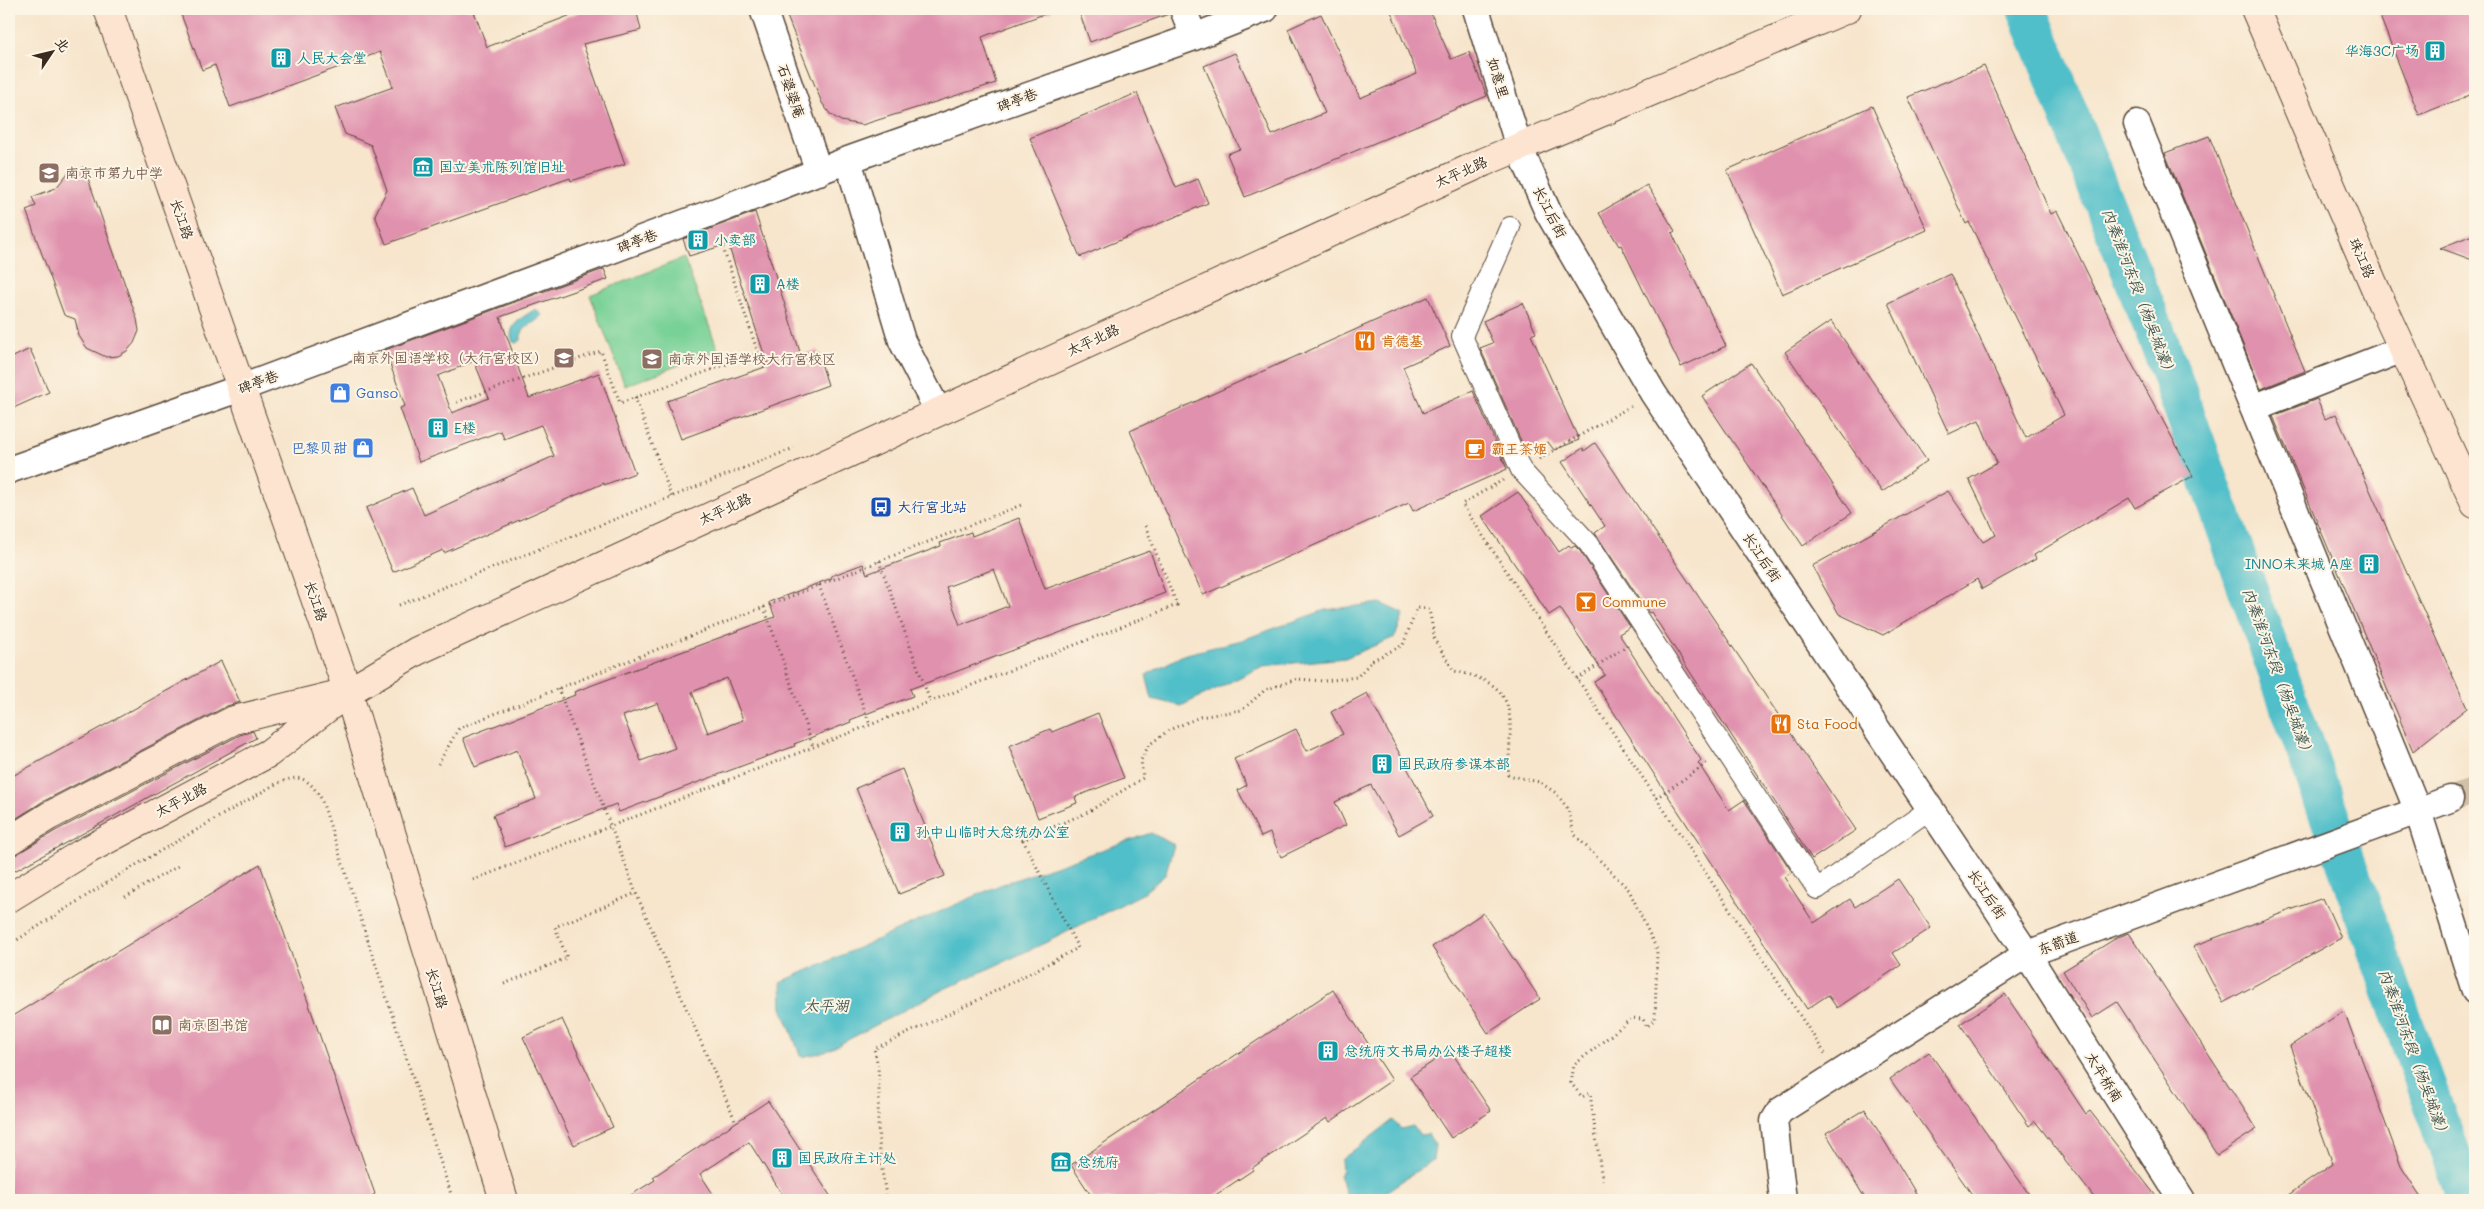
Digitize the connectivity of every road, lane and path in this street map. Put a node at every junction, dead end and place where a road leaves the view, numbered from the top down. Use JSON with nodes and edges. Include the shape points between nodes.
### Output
{"nodes":[{"id":1,"x":108,"y":9,"type":"edge"},
{"id":2,"x":762,"y":9,"type":"edge"},
{"id":3,"x":1183,"y":9,"type":"edge"},
{"id":4,"x":1265,"y":9,"type":"edge"},
{"id":5,"x":1476,"y":9,"type":"edge"},
{"id":6,"x":1848,"y":9,"type":"edge"},
{"id":7,"x":2255,"y":9,"type":"edge"},
{"id":8,"x":1194,"y":37,"type":"junction"},
{"id":9,"x":2138,"y":124,"type":"dead end"},
{"id":10,"x":1519,"y":147,"type":"junction"},
{"id":11,"x":848,"y":160,"type":"junction"},
{"id":12,"x":819,"y":172,"type":"junction"},
{"id":13,"x":1510,"y":227,"type":"dead end"},
{"id":14,"x":717,"y":231,"type":"dead end"},
{"id":15,"x":2403,"y":349,"type":"junction"},
{"id":16,"x":241,"y":388,"type":"junction"},
{"id":17,"x":1653,"y":393,"type":"junction"},
{"id":18,"x":635,"y":397,"type":"junction"},
{"id":19,"x":457,"y":402,"type":"dead end"},
{"id":20,"x":2253,"y":408,"type":"junction"},
{"id":21,"x":938,"y":411,"type":"junction"},
{"id":22,"x":797,"y":447,"type":"dead end"},
{"id":23,"x":9,"y":470,"type":"edge"},
{"id":24,"x":1521,"y":470,"type":"junction"},
{"id":25,"x":672,"y":498,"type":"junction"},
{"id":26,"x":2475,"y":504,"type":"edge"},
{"id":27,"x":1021,"y":505,"type":"dead end"},
{"id":28,"x":1145,"y":525,"type":"dead end"},
{"id":29,"x":879,"y":561,"type":"junction"},
{"id":30,"x":819,"y":585,"type":"junction"},
{"id":31,"x":399,"y":605,"type":"dead end"},
{"id":32,"x":764,"y":607,"type":"junction"},
{"id":33,"x":1647,"y":632,"type":"junction"},
{"id":34,"x":1577,"y":679,"type":"junction"},
{"id":35,"x":558,"y":688,"type":"junction"},
{"id":36,"x":348,"y":692,"type":"junction"},
{"id":37,"x":930,"y":702,"type":"junction"},
{"id":38,"x":870,"y":725,"type":"junction"},
{"id":39,"x":813,"y":747,"type":"junction"},
{"id":40,"x":1726,"y":751,"type":"junction"},
{"id":41,"x":438,"y":764,"type":"dead end"},
{"id":42,"x":1656,"y":798,"type":"junction"},
{"id":43,"x":2450,"y":799,"type":"tunnel mouth"},
{"id":44,"x":1930,"y":809,"type":"junction"},
{"id":45,"x":2418,"y":811,"type":"junction"},
{"id":46,"x":610,"y":826,"type":"junction"},
{"id":47,"x":9,"y":841,"type":"edge"},
{"id":48,"x":178,"y":866,"type":"dead end"},
{"id":49,"x":473,"y":880,"type":"dead end"},
{"id":50,"x":636,"y":893,"type":"junction"},
{"id":51,"x":125,"y":897,"type":"dead end"},
{"id":52,"x":9,"y":898,"type":"edge"},
{"id":53,"x":9,"y":945,"type":"edge"},
{"id":54,"x":2027,"y":954,"type":"junction"},
{"id":55,"x":504,"y":984,"type":"dead end"},
{"id":56,"x":2475,"y":991,"type":"edge"},
{"id":57,"x":1837,"y":1072,"type":"junction"},
{"id":58,"x":736,"y":1120,"type":"dead end"},
{"id":59,"x":1602,"y":1180,"type":"dead end"},
{"id":60,"x":453,"y":1200,"type":"edge"},
{"id":61,"x":504,"y":1200,"type":"edge"},
{"id":62,"x":888,"y":1200,"type":"edge"},
{"id":63,"x":1783,"y":1200,"type":"edge"},
{"id":64,"x":2182,"y":1200,"type":"edge"}],
"edges":[{"from":1,"to":16,"type":"main road","name":"长江路"},
{"from":2,"to":12,"type":"street","name":"石婆婆庵"},
{"from":3,"to":8,"type":"street"},
{"from":4,"to":8,"type":"street","name":"碑亭巷"},
{"from":5,"to":10,"type":"street","name":"如意里"},
{"from":6,"to":10,"type":"main road","name":"太平北路"},
{"from":7,"to":15,"type":"main road","name":"珠江路"},
{"from":8,"to":11,"type":"street","name":"碑亭巷"},
{"from":9,"to":20,"type":"street"},
{"from":10,"to":17,"type":"street","name":"长江后街","via":[[1548,212]]},
{"from":10,"to":21,"type":"main road","name":"太平北路"},
{"from":11,"to":12,"type":"street","name":"碑亭巷"},
{"from":11,"to":21,"type":"street","via":[[902,341]]},
{"from":12,"to":16,"type":"street","name":"碑亭巷"},
{"from":13,"to":24,"type":"street","via":[[1462,336]]},
{"from":14,"to":18,"type":"path","via":[[758,353]]},
{"from":15,"to":20,"type":"street"},
{"from":15,"to":26,"type":"main road","name":"珠江路"},
{"from":16,"to":23,"type":"street","name":"碑亭巷"},
{"from":16,"to":36,"type":"main road","name":"长江路"},
{"from":17,"to":24,"type":"path"},
{"from":17,"to":44,"type":"street","name":"长江后街"},
{"from":18,"to":19,"type":"path","via":[[620,403],[601,351]]},
{"from":18,"to":25,"type":"path"},
{"from":20,"to":45,"type":"street"},
{"from":21,"to":36,"type":"main road","name":"太平北路","via":[[417,651]]},
{"from":22,"to":25,"type":"path"},
{"from":24,"to":33,"type":"street","via":[[1589,544]]},
{"from":24,"to":34,"type":"path","via":[[1462,504]]},
{"from":25,"to":31,"type":"path"},
{"from":27,"to":29,"type":"path"},
{"from":28,"to":37,"type":"path","via":[[1177,605]]},
{"from":29,"to":30,"type":"path"},
{"from":29,"to":37,"type":"path"},
{"from":30,"to":32,"type":"path"},
{"from":30,"to":38,"type":"path"},
{"from":32,"to":35,"type":"path"},
{"from":32,"to":39,"type":"path"},
{"from":33,"to":34,"type":"path"},
{"from":33,"to":40,"type":"street"},
{"from":34,"to":42,"type":"path"},
{"from":35,"to":41,"type":"path","via":[[459,728]]},
{"from":35,"to":46,"type":"path"},
{"from":36,"to":47,"type":"main road","name":"太平北路","via":[[234,720],[49,816]]},
{"from":36,"to":52,"type":"main road","name":"太平北路","via":[[269,753],[82,853]]},
{"from":36,"to":61,"type":"main road","name":"长江路"},
{"from":37,"to":38,"type":"path"},
{"from":38,"to":39,"type":"path"},
{"from":39,"to":46,"type":"path"},
{"from":40,"to":42,"type":"path"},
{"from":40,"to":44,"type":"street","via":[[1817,889]]},
{"from":42,"to":57,"type":"path"},
{"from":43,"to":45,"type":"street","name":"东箭道"},
{"from":44,"to":54,"type":"street","name":"长江后街"},
{"from":45,"to":54,"type":"street","name":"东箭道"},
{"from":45,"to":56,"type":"street"},
{"from":46,"to":49,"type":"path"},
{"from":46,"to":50,"type":"path"},
{"from":48,"to":51,"type":"path"},
{"from":50,"to":55,"type":"path","via":[[554,927],[567,958]]},
{"from":50,"to":58,"type":"path"},
{"from":53,"to":60,"type":"path","via":[[124,872],[274,785],[300,777],[312,784],[321,798]]},
{"from":54,"to":57,"type":"street","name":"东箭道"},
{"from":54,"to":64,"type":"street","name":"太平桥南"},
{"from":57,"to":63,"type":"street","name":"东箭道","via":[[1780,1111],[1774,1121]]},
{"from":59,"to":62,"type":"path","via":[[1590,1093],[1582,1097],[1571,1083],[1574,1065],[1632,1018],[1643,1019],[1647,1027],[1655,1018],[1657,950],[1629,890],[1574,834],[1568,809],[1556,793],[1539,782],[1508,775],[1510,712],[1500,690],[1477,676],[1454,671],[1435,640],[1428,609],[1417,608],[1403,645],[1372,660],[1357,677],[1324,681],[1297,679],[1265,690],[1242,710],[1200,716],[1169,730],[1149,745],[1141,760],[1143,778],[1088,812],[1023,840],[1078,948],[874,1049],[880,1070],[881,1174]]}]}
